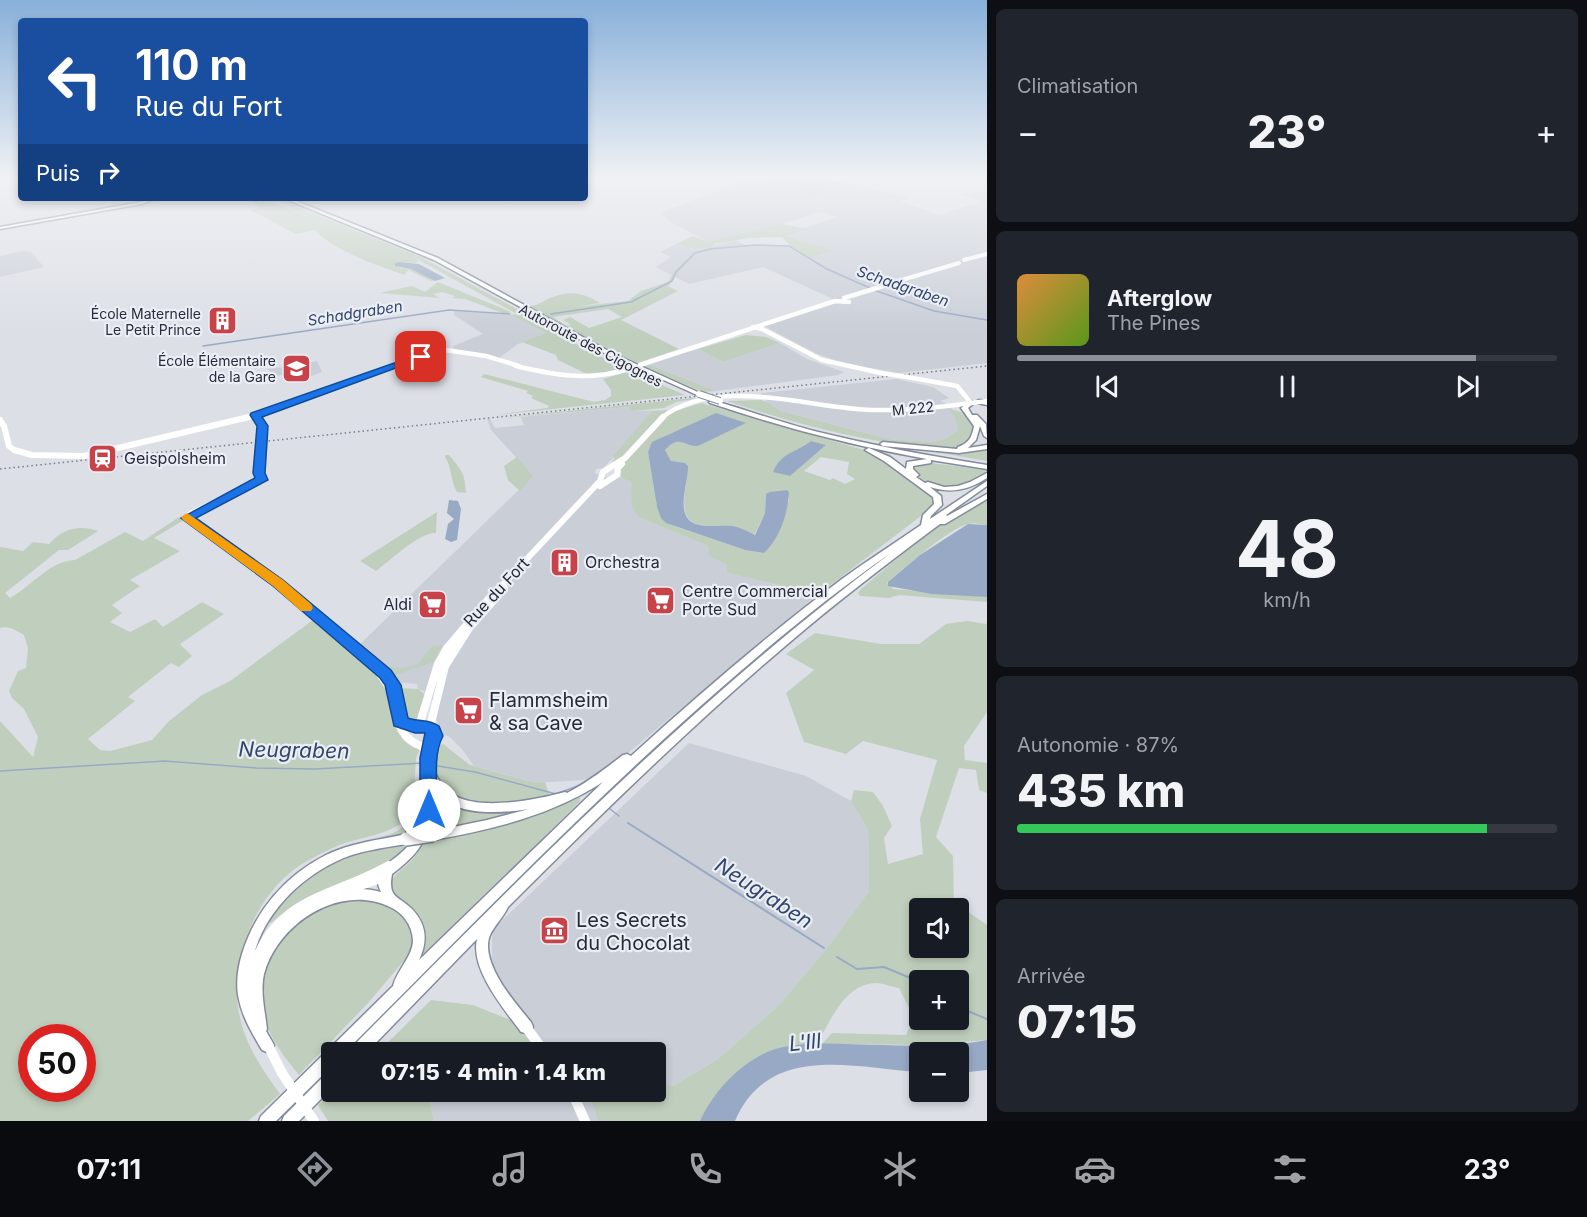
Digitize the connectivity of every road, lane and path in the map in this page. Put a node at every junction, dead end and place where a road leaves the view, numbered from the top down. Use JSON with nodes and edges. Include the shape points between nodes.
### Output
{"nodes":[{"id":1,"x":357,"y":229,"type":"edge"},
{"id":2,"x":365,"y":230,"type":"edge"},
{"id":3,"x":987,"y":254,"type":"edge"},
{"id":4,"x":759,"y":328,"type":"junction"},
{"id":5,"x":625,"y":370,"type":"tunnel mouth"},
{"id":6,"x":695,"y":394,"type":"junction"},
{"id":7,"x":980,"y":401,"type":"edge"},
{"id":8,"x":716,"y":402,"type":"junction"},
{"id":9,"x":879,"y":411,"type":"junction"},
{"id":10,"x":255,"y":415,"type":"junction"},
{"id":11,"x":751,"y":415,"type":"junction"},
{"id":12,"x":0,"y":420,"type":"edge"},
{"id":13,"x":987,"y":436,"type":"edge"},
{"id":14,"x":871,"y":443,"type":"junction"},
{"id":15,"x":987,"y":447,"type":"edge"},
{"id":16,"x":945,"y":450,"type":"junction"},
{"id":17,"x":943,"y":460,"type":"junction"},
{"id":18,"x":987,"y":466,"type":"edge"},
{"id":19,"x":610,"y":474,"type":"junction"},
{"id":20,"x":985,"y":479,"type":"edge"},
{"id":21,"x":987,"y":488,"type":"edge"},
{"id":22,"x":987,"y":496,"type":"edge"},
{"id":23,"x":925,"y":522,"type":"junction"},
{"id":24,"x":936,"y":524,"type":"junction"},
{"id":25,"x":367,"y":660,"type":"junction"},
{"id":26,"x":417,"y":726,"type":"junction"},
{"id":27,"x":431,"y":728,"type":"junction"},
{"id":28,"x":664,"y":732,"type":"junction"},
{"id":29,"x":408,"y":737,"type":"junction"},
{"id":30,"x":431,"y":742,"type":"junction"},
{"id":31,"x":419,"y":745,"type":"junction"},
{"id":32,"x":429,"y":767,"type":"junction"},
{"id":33,"x":588,"y":788,"type":"junction"},
{"id":34,"x":421,"y":818,"type":"junction"},
{"id":35,"x":386,"y":876,"type":"junction"},
{"id":36,"x":392,"y":901,"type":"junction"},
{"id":37,"x":503,"y":904,"type":"junction"},
{"id":38,"x":286,"y":917,"type":"junction"},
{"id":39,"x":399,"y":988,"type":"junction"},
{"id":40,"x":526,"y":1027,"type":"joint"},
{"id":41,"x":260,"y":1029,"type":"junction"},
{"id":42,"x":345,"y":1042,"type":"edge"},
{"id":43,"x":367,"y":1042,"type":"edge"},
{"id":44,"x":537,"y":1042,"type":"edge"},
{"id":45,"x":267,"y":1045,"type":"junction"},
{"id":46,"x":321,"y":1066,"type":"edge"},
{"id":47,"x":321,"y":1089,"type":"edge"},
{"id":48,"x":576,"y":1102,"type":"edge"},
{"id":49,"x":266,"y":1121,"type":"edge"},
{"id":50,"x":289,"y":1121,"type":"edge"},
{"id":51,"x":314,"y":1121,"type":"edge"},
{"id":52,"x":585,"y":1121,"type":"edge"}],
"edges":[{"from":1,"to":6,"type":"highway","name":"Autoroute des Cigognes","via":[[429,259],[628,367]]},
{"from":2,"to":6,"type":"highway","name":"Autoroute des Cigognes","via":[[446,264],[612,355]]},
{"from":3,"to":4,"type":"main road","via":[[956,260]]},
{"from":4,"to":4,"type":"main road","via":[[640,365],[738,334]]},
{"from":4,"to":7,"type":"main road","number":"M 222","bridge":true,"via":[[838,365],[958,387]]},
{"from":5,"to":10,"type":"main road","via":[[580,378],[559,377],[478,356],[443,352],[409,360]]},
{"from":6,"to":8,"type":"highway","name":"Autoroute des Cigognes","bridge":true},
{"from":7,"to":9,"type":"main road","number":"M 222"},
{"from":7,"to":9,"type":"main road","name":"M 222","number":"M 222"},
{"from":7,"to":13,"type":"highway","via":[[969,410],[983,424]]},
{"from":7,"to":16,"type":"highway","via":[[964,408],[977,426],[974,439],[964,447]]},
{"from":8,"to":11,"type":"highway","name":"Autoroute des Cigognes"},
{"from":8,"to":14,"type":"highway","name":"Autoroute des Cigognes"},
{"from":9,"to":19,"type":"main road","name":"Rue du Fort","number":"M 222","via":[[758,398],[694,402],[670,411]]},
{"from":10,"to":12,"type":"main road","via":[[110,451],[69,456],[32,455],[14,450]]},
{"from":10,"to":25,"type":"main road","via":[[262,424],[256,479],[187,518],[278,583]]},
{"from":11,"to":17,"type":"highway","name":"Autoroute des Cigognes","via":[[846,441]]},
{"from":11,"to":23,"type":"highway","via":[[884,457],[939,499]]},
{"from":14,"to":16,"type":"highway"},
{"from":14,"to":18,"type":"highway","name":"Autoroute des Cigognes"},
{"from":15,"to":16,"type":"highway"},
{"from":17,"to":18,"type":"highway","name":"Autoroute des Cigognes"},
{"from":17,"to":20,"type":"highway","via":[[914,462],[909,469],[927,484],[944,489],[959,490]]},
{"from":19,"to":26,"type":"main road","name":"Rue du Fort","number":"M 222","via":[[494,593],[447,648],[438,664],[423,719]]},
{"from":19,"to":27,"type":"main road","name":"Rue du Fort","number":"M 222","via":[[453,650],[445,666]]},
{"from":20,"to":23,"type":"highway"},
{"from":21,"to":24,"type":"highway"},
{"from":22,"to":24,"type":"highway"},
{"from":23,"to":28,"type":"highway","via":[[804,613]]},
{"from":24,"to":37,"type":"highway","via":[[804,625],[725,692],[600,807]]},
{"from":25,"to":26,"type":"main road","via":[[392,683],[399,720]]},
{"from":25,"to":29,"type":"main road","via":[[388,687],[395,718]]},
{"from":26,"to":27,"type":"main road"},
{"from":26,"to":29,"type":"main road","name":"Rue du Fort","via":[[409,731]]},
{"from":27,"to":30,"type":"main road","name":"Rue du Fort","via":[[435,736]]},
{"from":28,"to":33,"type":"highway","via":[[651,737]]},
{"from":28,"to":39,"type":"highway"},
{"from":29,"to":31,"type":"main road"},
{"from":30,"to":31,"type":"main road"},
{"from":30,"to":32,"type":"main road","name":"Rue du Fort"},
{"from":31,"to":32,"type":"main road","via":[[425,749]]},
{"from":32,"to":33,"type":"highway","via":[[436,787],[450,799],[483,807],[533,803]]},
{"from":32,"to":34,"type":"main road","name":"Rue du Fort"},
{"from":32,"to":35,"type":"main road","name":"Rue du Fort","via":[[426,834],[407,861]]},
{"from":33,"to":45,"type":"highway","bridge":true,"via":[[549,808],[513,820],[366,847],[331,858],[292,884],[269,909],[246,955],[243,985],[251,1022]]},
{"from":34,"to":35,"type":"highway","via":[[421,832],[413,848]]},
{"from":34,"to":38,"type":"main road","name":"Rue du Fort","via":[[414,840],[393,863],[314,898]]},
{"from":35,"to":36,"type":"highway","via":[[384,886]]},
{"from":35,"to":38,"type":"main road","name":"Rue du Fort","via":[[316,901]]},
{"from":36,"to":39,"type":"highway","via":[[410,914],[419,941],[414,961],[401,978]]},
{"from":36,"to":41,"type":"highway","via":[[376,895],[338,897],[310,909],[286,926],[264,956],[258,975]]},
{"from":37,"to":40,"type":"highway","via":[[481,947],[495,984]]},
{"from":37,"to":43,"type":"highway"},
{"from":38,"to":41,"type":"main road","name":"Rue du Fort","via":[[259,951],[254,966],[251,995]]},
{"from":39,"to":42,"type":"highway"},
{"from":40,"to":44,"type":"main road"},
{"from":41,"to":45,"type":"main road","name":"Rue du Fort"},
{"from":45,"to":51,"type":"main road","name":"Rue du Fort","bridge":true},
{"from":46,"to":49,"type":"highway"},
{"from":47,"to":50,"type":"highway"},
{"from":48,"to":52,"type":"main road"}]}
